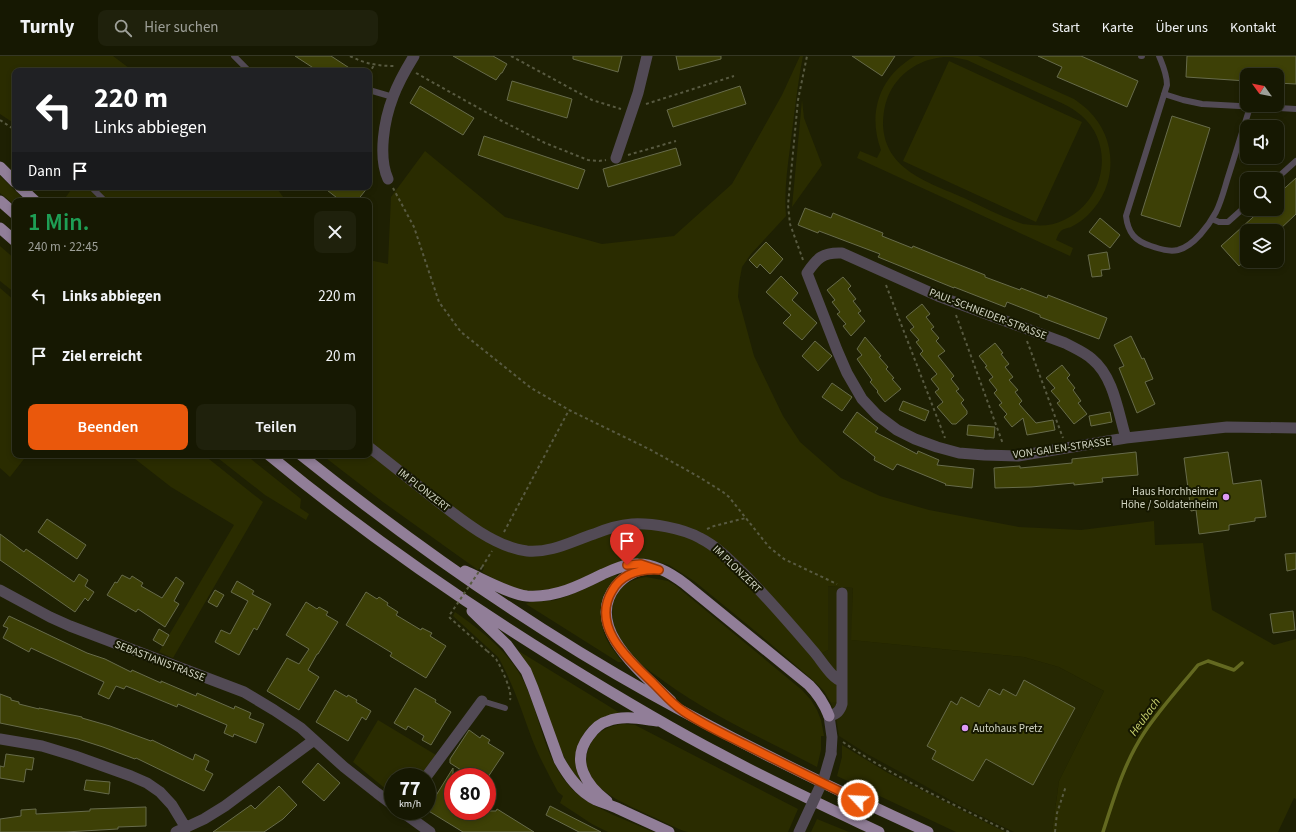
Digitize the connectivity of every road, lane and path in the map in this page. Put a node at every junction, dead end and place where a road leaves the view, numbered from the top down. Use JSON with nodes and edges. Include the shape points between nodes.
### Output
{"nodes":[{"id":1,"x":234,"y":56,"type":"edge"},
{"id":2,"x":350,"y":56,"type":"edge"},
{"id":3,"x":414,"y":56,"type":"edge"},
{"id":4,"x":511,"y":56,"type":"edge"},
{"id":5,"x":647,"y":56,"type":"edge"},
{"id":6,"x":807,"y":56,"type":"edge"},
{"id":7,"x":1159,"y":56,"type":"edge"},
{"id":8,"x":374,"y":65,"type":"junction"},
{"id":9,"x":247,"y":68,"type":"edge"},
{"id":10,"x":407,"y":68,"type":"junction"},
{"id":11,"x":372,"y":69,"type":"edge"},
{"id":12,"x":734,"y":76,"type":"dead end"},
{"id":13,"x":372,"y":91,"type":"edge"},
{"id":14,"x":1164,"y":94,"type":"junction"},
{"id":15,"x":393,"y":97,"type":"junction"},
{"id":16,"x":1240,"y":106,"type":"edge"},
{"id":17,"x":633,"y":108,"type":"junction"},
{"id":18,"x":1284,"y":108,"type":"edge"},
{"id":19,"x":1296,"y":109,"type":"edge"},
{"id":20,"x":1248,"y":112,"type":"edge"},
{"id":21,"x":0,"y":120,"type":"edge"},
{"id":22,"x":12,"y":128,"type":"edge"},
{"id":23,"x":676,"y":141,"type":"dead end"},
{"id":24,"x":616,"y":158,"type":"junction"},
{"id":25,"x":1296,"y":161,"type":"edge"},
{"id":26,"x":0,"y":167,"type":"edge"},
{"id":27,"x":1284,"y":172,"type":"edge"},
{"id":28,"x":12,"y":179,"type":"edge"},
{"id":29,"x":388,"y":179,"type":"joint"},
{"id":30,"x":23,"y":190,"type":"edge"},
{"id":31,"x":94,"y":190,"type":"edge"},
{"id":32,"x":32,"y":198,"type":"edge"},
{"id":33,"x":102,"y":198,"type":"edge"},
{"id":34,"x":0,"y":201,"type":"edge"},
{"id":35,"x":12,"y":211,"type":"edge"},
{"id":36,"x":1240,"y":211,"type":"edge"},
{"id":37,"x":1212,"y":219,"type":"junction"},
{"id":38,"x":0,"y":228,"type":"edge"},
{"id":39,"x":12,"y":238,"type":"edge"},
{"id":40,"x":880,"y":270,"type":"junction"},
{"id":41,"x":807,"y":273,"type":"junction"},
{"id":42,"x":951,"y":301,"type":"junction"},
{"id":43,"x":1021,"y":327,"type":"junction"},
{"id":44,"x":569,"y":410,"type":"junction"},
{"id":45,"x":1296,"y":428,"type":"edge"},
{"id":46,"x":1126,"y":438,"type":"junction"},
{"id":47,"x":1068,"y":448,"type":"junction"},
{"id":48,"x":372,"y":449,"type":"edge"},
{"id":49,"x":949,"y":450,"type":"junction"},
{"id":50,"x":1007,"y":456,"type":"junction"},
{"id":51,"x":273,"y":458,"type":"edge"},
{"id":52,"x":305,"y":458,"type":"edge"},
{"id":53,"x":746,"y":518,"type":"junction"},
{"id":54,"x":699,"y":537,"type":"junction"},
{"id":55,"x":498,"y":542,"type":"junction"},
{"id":56,"x":441,"y":560,"type":"junction"},
{"id":57,"x":659,"y":570,"type":"junction"},
{"id":58,"x":0,"y":590,"type":"edge"},
{"id":59,"x":453,"y":592,"type":"junction"},
{"id":60,"x":842,"y":593,"type":"joint"},
{"id":61,"x":842,"y":681,"type":"junction"},
{"id":62,"x":482,"y":700,"type":"joint"},
{"id":63,"x":505,"y":708,"type":"joint"},
{"id":64,"x":682,"y":711,"type":"junction"},
{"id":65,"x":829,"y":716,"type":"junction"},
{"id":66,"x":661,"y":722,"type":"junction"},
{"id":67,"x":832,"y":737,"type":"junction"},
{"id":68,"x":0,"y":739,"type":"edge"},
{"id":69,"x":314,"y":740,"type":"junction"},
{"id":70,"x":433,"y":768,"type":"edge"},
{"id":71,"x":1066,"y":786,"type":"dead end"},
{"id":72,"x":384,"y":798,"type":"edge"},
{"id":73,"x":615,"y":807,"type":"junction"},
{"id":74,"x":413,"y":820,"type":"edge"},
{"id":75,"x":181,"y":830,"type":"edge"},
{"id":76,"x":430,"y":832,"type":"edge"},
{"id":77,"x":669,"y":832,"type":"edge"},
{"id":78,"x":799,"y":832,"type":"edge"},
{"id":79,"x":879,"y":832,"type":"edge"},
{"id":80,"x":928,"y":832,"type":"edge"},
{"id":81,"x":1009,"y":832,"type":"edge"},
{"id":82,"x":1055,"y":832,"type":"edge"}],
"edges":[{"from":1,"to":9,"type":"lane"},
{"from":2,"to":8,"type":"path"},
{"from":3,"to":10,"type":"street"},
{"from":4,"to":17,"type":"path","via":[[592,100]]},
{"from":5,"to":17,"type":"street"},
{"from":6,"to":41,"type":"path","via":[[798,100],[788,205],[790,224]]},
{"from":7,"to":14,"type":"lane","via":[[1167,78]]},
{"from":8,"to":10,"type":"path"},
{"from":8,"to":11,"type":"path"},
{"from":10,"to":15,"type":"street"},
{"from":10,"to":24,"type":"path","via":[[546,143],[588,160]]},
{"from":12,"to":17,"type":"path"},
{"from":13,"to":15,"type":"lane"},
{"from":14,"to":16,"type":"lane","via":[[1202,104]]},
{"from":14,"to":37,"type":"lane","via":[[1126,216],[1127,224],[1131,233],[1144,244],[1169,251],[1179,250],[1191,242]]},
{"from":15,"to":29,"type":"street","via":[[387,116],[383,151]]},
{"from":17,"to":24,"type":"street"},
{"from":18,"to":19,"type":"lane"},
{"from":20,"to":37,"type":"lane","via":[[1220,204]]},
{"from":21,"to":22,"type":"path"},
{"from":23,"to":24,"type":"path"},
{"from":25,"to":27,"type":"lane"},
{"from":26,"to":28,"type":"highway"},
{"from":29,"to":44,"type":"path","via":[[414,227],[439,302],[462,332],[531,388]]},
{"from":30,"to":32,"type":"highway"},
{"from":31,"to":33,"type":"lane"},
{"from":34,"to":35,"type":"highway"},
{"from":36,"to":37,"type":"lane","via":[[1228,222]]},
{"from":38,"to":39,"type":"highway"},
{"from":40,"to":41,"type":"street","name":"PAUL-SCHNEIDER-STRASSE","via":[[842,253],[833,253],[823,255],[814,262]]},
{"from":40,"to":42,"type":"street","name":"PAUL-SCHNEIDER-STRASSE"},
{"from":40,"to":49,"type":"path"},
{"from":41,"to":49,"type":"street","name":"VON-GALEN-STRASSE","via":[[847,373],[862,399],[877,415],[897,430]]},
{"from":42,"to":43,"type":"street","name":"PAUL-SCHNEIDER-STRASSE"},
{"from":42,"to":50,"type":"path"},
{"from":43,"to":46,"type":"street","name":"PAUL-SCHNEIDER-STRASSE","via":[[1082,351],[1100,366],[1113,391]]},
{"from":43,"to":47,"type":"path"},
{"from":44,"to":53,"type":"path","via":[[651,450],[717,488],[729,497]]},
{"from":44,"to":55,"type":"path"},
{"from":45,"to":46,"type":"street","name":"VON-GALEN-STRASSE","via":[[1227,426]]},
{"from":46,"to":47,"type":"street","name":"VON-GALEN-STRASSE"},
{"from":47,"to":50,"type":"street","name":"VON-GALEN-STRASSE"},
{"from":48,"to":55,"type":"street","name":"IM PLONZERT","via":[[464,521]]},
{"from":49,"to":50,"type":"street","name":"VON-GALEN-STRASSE","via":[[984,456]]},
{"from":51,"to":59,"type":"highway","via":[[346,516]]},
{"from":52,"to":56,"type":"highway"},
{"from":53,"to":54,"type":"path","via":[[714,526]]},
{"from":53,"to":60,"type":"path","via":[[777,554],[836,583]]},
{"from":54,"to":55,"type":"street","name":"IM PLONZERT","via":[[658,526],[632,524],[606,530],[550,550],[527,551]]},
{"from":54,"to":61,"type":"street","name":"IM PLONZERT","via":[[721,552],[744,574],[833,676]]},
{"from":55,"to":63,"type":"path","bridge":true,"via":[[450,618],[496,659],[511,693]]},
{"from":56,"to":57,"type":"highway","via":[[526,596],[542,596],[572,589],[619,567],[632,564]]},
{"from":56,"to":64,"type":"highway","via":[[563,642]]},
{"from":57,"to":64,"type":"highway","via":[[640,570],[618,583],[609,598],[606,617],[612,637],[627,658]]},
{"from":57,"to":65,"type":"highway","via":[[671,574],[685,584],[809,685],[825,704]]},
{"from":58,"to":69,"type":"street","name":"SEBASTIANISTRASSE","via":[[70,626],[244,692],[302,728]]},
{"from":59,"to":66,"type":"highway","via":[[528,642]]},
{"from":59,"to":73,"type":"highway","via":[[503,641],[526,671],[559,760],[569,777],[587,795]]},
{"from":60,"to":61,"type":"street"},
{"from":61,"to":65,"type":"street","via":[[840,710]]},
{"from":62,"to":63,"type":"lane"},
{"from":62,"to":70,"type":"street"},
{"from":64,"to":80,"type":"highway","via":[[812,778]]},
{"from":65,"to":67,"type":"street"},
{"from":66,"to":73,"type":"highway","via":[[615,719],[600,724],[586,740],[580,759],[584,777]]},
{"from":66,"to":79,"type":"highway","via":[[744,767]]},
{"from":67,"to":78,"type":"street","bridge":true,"via":[[831,754],[824,778]]},
{"from":67,"to":81,"type":"path","via":[[920,787]]},
{"from":68,"to":75,"type":"street","via":[[42,746],[142,781],[160,792],[172,805]]},
{"from":69,"to":72,"type":"street","name":"SEBASTIANISTRASSE"},
{"from":69,"to":75,"type":"street","via":[[225,806]]},
{"from":71,"to":82,"type":"path","via":[[1057,813]]},
{"from":73,"to":77,"type":"highway"},
{"from":74,"to":76,"type":"street"}]}
